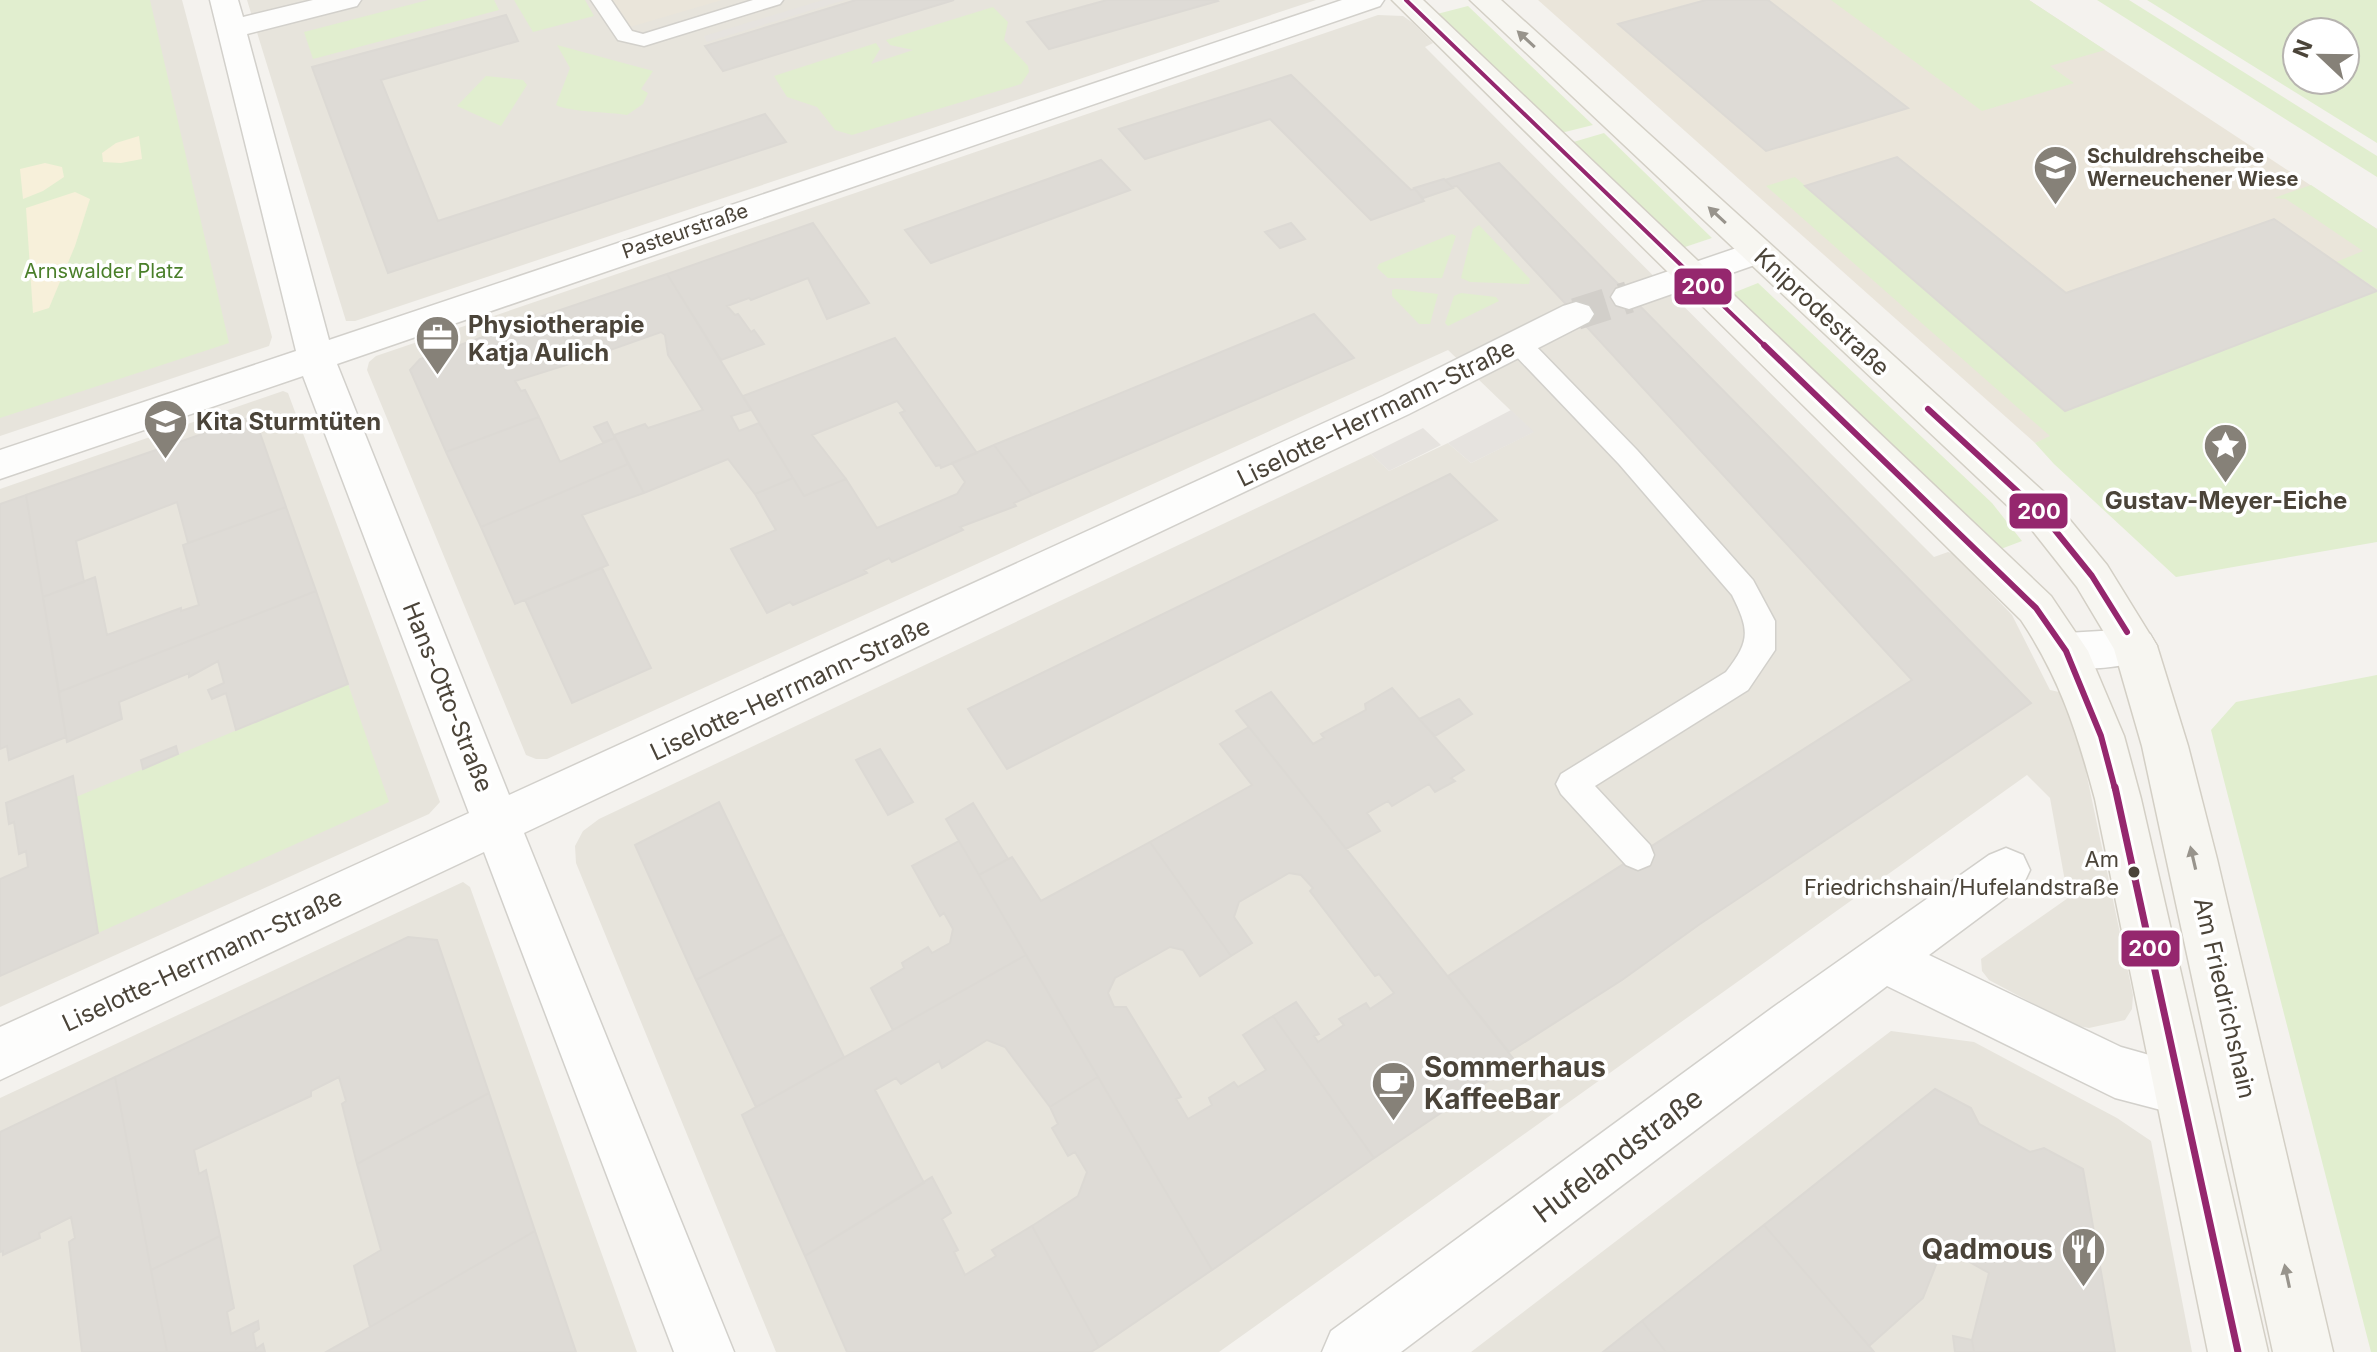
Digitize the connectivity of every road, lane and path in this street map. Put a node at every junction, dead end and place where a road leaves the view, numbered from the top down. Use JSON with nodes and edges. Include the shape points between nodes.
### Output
{"nodes":[{"id":1,"x":224,"y":0,"type":"edge"},
{"id":2,"x":347,"y":0,"type":"edge"},
{"id":3,"x":601,"y":0,"type":"edge"},
{"id":4,"x":773,"y":0,"type":"edge"},
{"id":5,"x":1370,"y":0,"type":"edge"},
{"id":6,"x":1406,"y":0,"type":"edge"},
{"id":7,"x":1484,"y":0,"type":"edge"},
{"id":8,"x":232,"y":29,"type":"junction"},
{"id":9,"x":1757,"y":252,"type":"junction"},
{"id":10,"x":1692,"y":276,"type":"junction"},
{"id":11,"x":1629,"y":297,"type":"tunnel mouth"},
{"id":12,"x":1576,"y":314,"type":"tunnel mouth"},
{"id":13,"x":1520,"y":345,"type":"junction"},
{"id":14,"x":317,"y":356,"type":"junction"},
{"id":15,"x":0,"y":465,"type":"edge"},
{"id":16,"x":2135,"y":646,"type":"junction"},
{"id":17,"x":2066,"y":651,"type":"junction"},
{"id":18,"x":499,"y":825,"type":"junction"},
{"id":19,"x":1638,"y":855,"type":"dead end"},
{"id":20,"x":2006,"y":870,"type":"dead end"},
{"id":21,"x":1885,"y":959,"type":"junction"},
{"id":22,"x":0,"y":1054,"type":"edge"},
{"id":23,"x":2180,"y":1088,"type":"junction"},
{"id":24,"x":704,"y":1352,"type":"edge"},
{"id":25,"x":1352,"y":1352,"type":"edge"},
{"id":26,"x":2238,"y":1352,"type":"edge"},
{"id":27,"x":2303,"y":1352,"type":"edge"}],
"edges":[{"from":1,"to":8,"type":"street","name":"Hans-Otto-Straße"},
{"from":2,"to":8,"type":"street"},
{"from":3,"to":4,"type":"lane","via":[[625,36],[644,40]]},
{"from":5,"to":14,"type":"street","name":"Pasteurstraße"},
{"from":6,"to":10,"type":"street"},
{"from":9,"to":7,"type":"street","name":"Kniprodestraße","one_way":true},
{"from":8,"to":14,"type":"street","name":"Hans-Otto-Straße"},
{"from":9,"to":10,"type":"street"},
{"from":9,"to":16,"type":"street","name":"Kniprodestraße","via":[[2042,514],[2092,576]]},
{"from":10,"to":11,"type":"street"},
{"from":10,"to":17,"type":"street","via":[[2036,608]]},
{"from":12,"to":13,"type":"street","name":"Liselotte-Herrmann-Straße"},
{"from":13,"to":18,"type":"street","name":"Liselotte-Herrmann-Straße"},
{"from":13,"to":19,"type":"lane","via":[[1743,588],[1760,621],[1760,650],[1737,681],[1572,784]]},
{"from":14,"to":15,"type":"street","name":"Pasteurstraße"},
{"from":14,"to":18,"type":"street","name":"Hans-Otto-Straße"},
{"from":16,"to":17,"type":"street"},
{"from":27,"to":16,"type":"street","name":"Am Friedrichshain","one_way":true,"via":[[2193,859]]},
{"from":17,"to":23,"type":"street","via":[[2111,774]]},
{"from":18,"to":22,"type":"street","name":"Liselotte-Herrmann-Straße"},
{"from":18,"to":24,"type":"street","name":"Hans-Otto-Straße"},
{"from":20,"to":21,"type":"street","name":"Hufelandstraße"},
{"from":21,"to":23,"type":"street","via":[[2115,1072]]},
{"from":21,"to":25,"type":"street","name":"Hufelandstraße"},
{"from":23,"to":26,"type":"street"}]}
